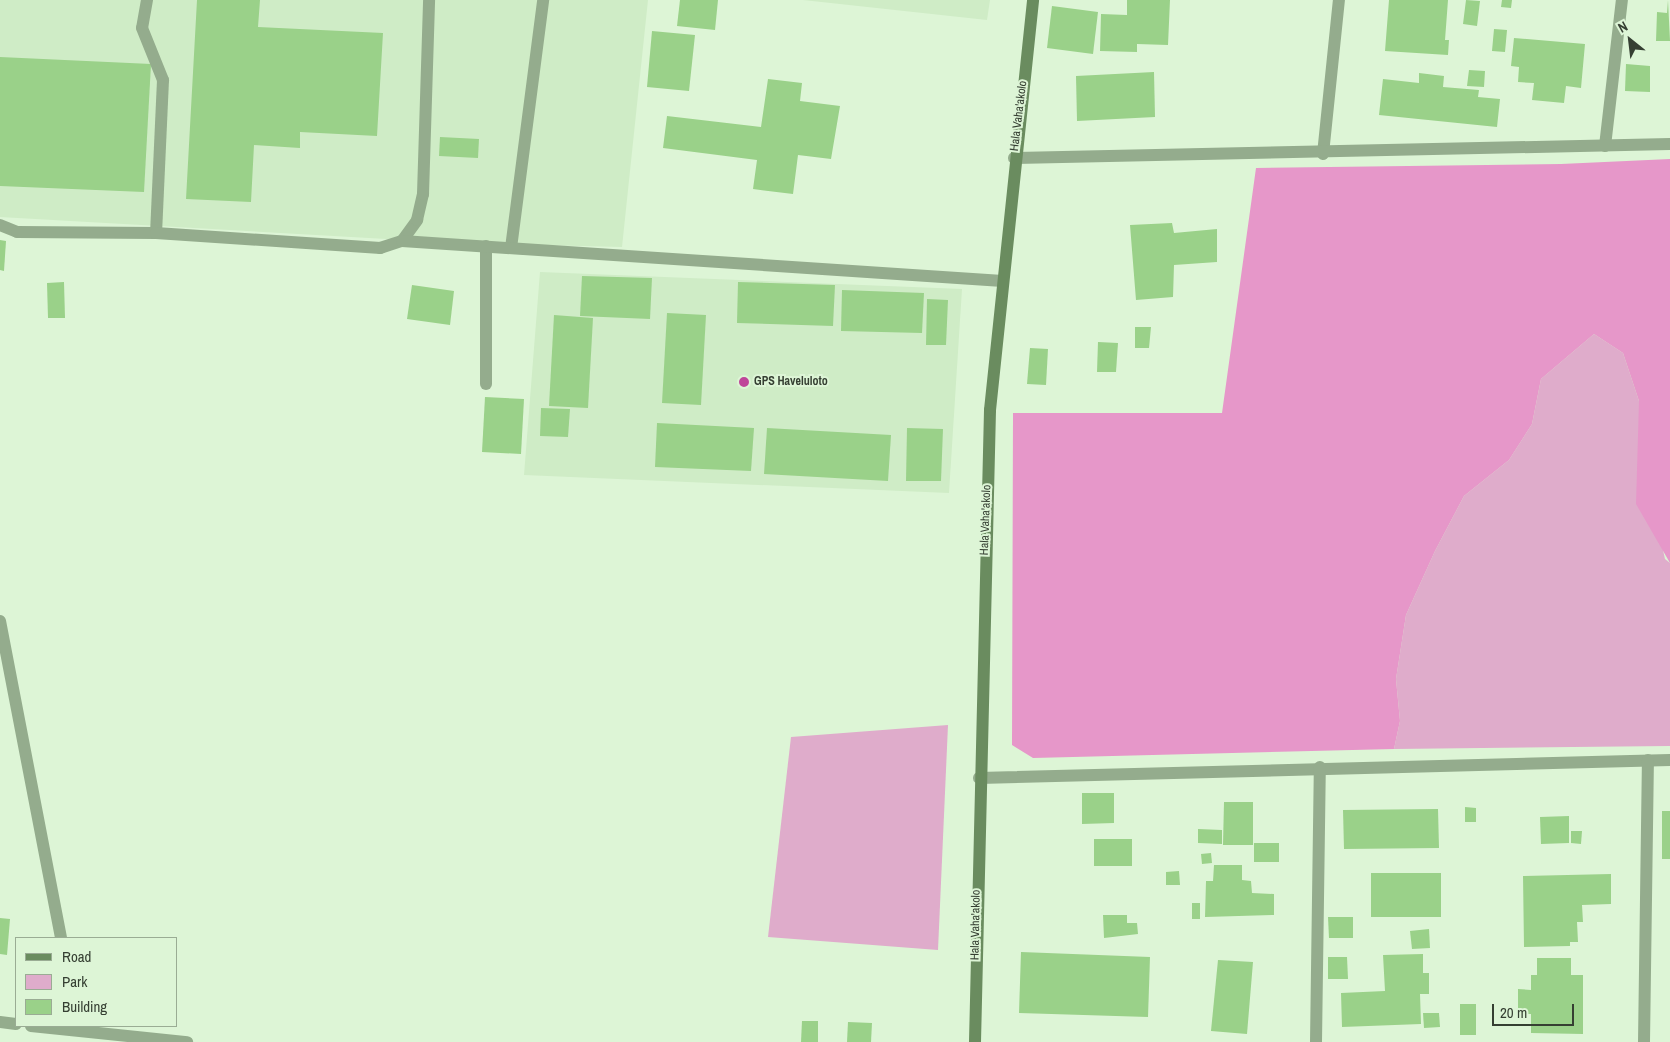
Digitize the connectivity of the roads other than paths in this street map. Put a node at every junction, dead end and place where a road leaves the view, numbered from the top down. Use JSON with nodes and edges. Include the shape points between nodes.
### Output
{"nodes":[{"id":1,"x":147,"y":0,"type":"edge"},
{"id":2,"x":429,"y":0,"type":"edge"},
{"id":3,"x":543,"y":0,"type":"edge"},
{"id":4,"x":1033,"y":0,"type":"edge"},
{"id":5,"x":1339,"y":0,"type":"edge"},
{"id":6,"x":1622,"y":0,"type":"edge"},
{"id":7,"x":1670,"y":144,"type":"edge"},
{"id":8,"x":1605,"y":146,"type":"junction"},
{"id":9,"x":1323,"y":154,"type":"junction"},
{"id":10,"x":1014,"y":158,"type":"junction"},
{"id":11,"x":0,"y":225,"type":"edge"},
{"id":12,"x":156,"y":233,"type":"junction"},
{"id":13,"x":402,"y":241,"type":"junction"},
{"id":14,"x":486,"y":246,"type":"junction"},
{"id":15,"x":511,"y":248,"type":"junction"},
{"id":16,"x":1003,"y":281,"type":"junction"},
{"id":17,"x":486,"y":384,"type":"dead end"},
{"id":18,"x":0,"y":621,"type":"edge"},
{"id":19,"x":1648,"y":760,"type":"junction"},
{"id":20,"x":1670,"y":760,"type":"edge"},
{"id":21,"x":1320,"y":767,"type":"junction"},
{"id":22,"x":979,"y":778,"type":"junction"},
{"id":23,"x":61,"y":937,"type":"edge"},
{"id":24,"x":0,"y":1022,"type":"edge"},
{"id":25,"x":15,"y":1024,"type":"edge"},
{"id":26,"x":47,"y":1027,"type":"edge"},
{"id":27,"x":78,"y":1029,"type":"edge"},
{"id":28,"x":187,"y":1042,"type":"edge"},
{"id":29,"x":975,"y":1042,"type":"edge"},
{"id":30,"x":1316,"y":1042,"type":"edge"},
{"id":31,"x":1644,"y":1042,"type":"edge"}],
"edges":[{"from":1,"to":12,"type":"street","via":[[142,28],[163,80]]},
{"from":2,"to":13,"type":"street","via":[[423,194],[417,220]]},
{"from":3,"to":15,"type":"street"},
{"from":4,"to":10,"type":"main road","name":"Hala Vaha'akolo"},
{"from":5,"to":9,"type":"street"},
{"from":6,"to":8,"type":"street"},
{"from":7,"to":8,"type":"street"},
{"from":8,"to":9,"type":"street"},
{"from":9,"to":10,"type":"street"},
{"from":10,"to":16,"type":"main road","name":"Hala Vaha'akolo"},
{"from":11,"to":12,"type":"street","via":[[17,232]]},
{"from":12,"to":13,"type":"street","via":[[380,248]]},
{"from":13,"to":14,"type":"street"},
{"from":14,"to":15,"type":"street"},
{"from":14,"to":17,"type":"street"},
{"from":15,"to":16,"type":"street"},
{"from":16,"to":22,"type":"main road","name":"Hala Vaha'akolo","via":[[990,410]]},
{"from":18,"to":23,"type":"street"},
{"from":19,"to":20,"type":"street"},
{"from":19,"to":21,"type":"street"},
{"from":19,"to":31,"type":"street"},
{"from":21,"to":22,"type":"street"},
{"from":21,"to":30,"type":"street"},
{"from":22,"to":29,"type":"main road","name":"Hala Vaha'akolo"},
{"from":24,"to":25,"type":"street"},
{"from":26,"to":27,"type":"street"},
{"from":27,"to":28,"type":"street"}]}
